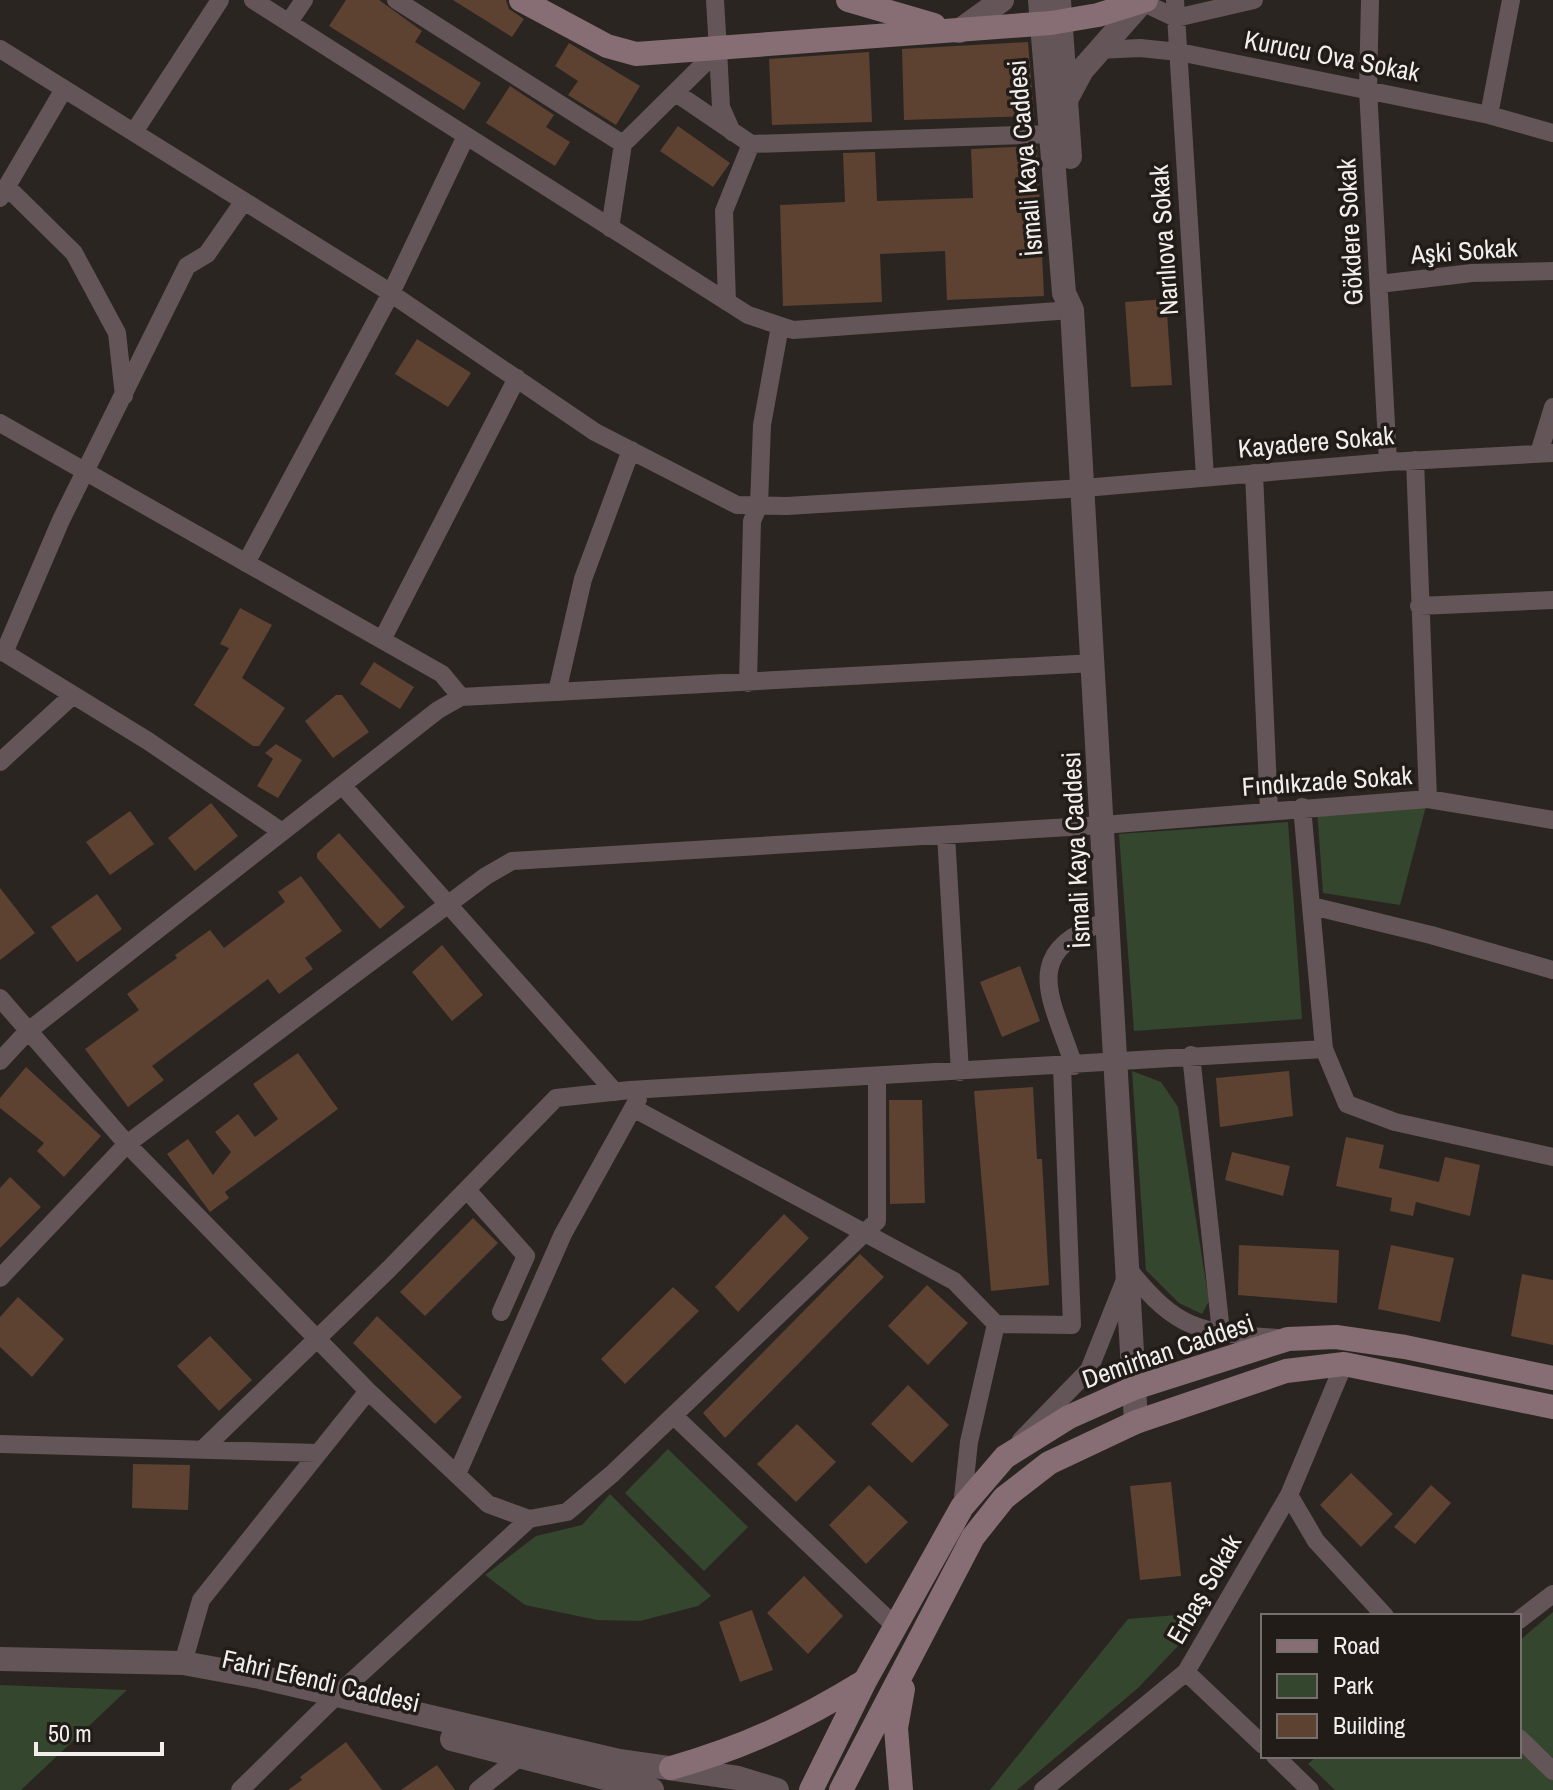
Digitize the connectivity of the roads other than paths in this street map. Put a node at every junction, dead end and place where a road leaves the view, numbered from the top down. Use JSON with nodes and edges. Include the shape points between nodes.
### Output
{"nodes":[{"id":1,"x":220,"y":0,"type":"edge"},
{"id":2,"x":253,"y":0,"type":"edge"},
{"id":3,"x":304,"y":0,"type":"edge"},
{"id":4,"x":396,"y":0,"type":"edge"},
{"id":5,"x":521,"y":0,"type":"edge"},
{"id":6,"x":715,"y":0,"type":"edge"},
{"id":7,"x":848,"y":0,"type":"edge"},
{"id":8,"x":1002,"y":0,"type":"edge"},
{"id":9,"x":1254,"y":0,"type":"edge"},
{"id":10,"x":1370,"y":0,"type":"edge"},
{"id":11,"x":1511,"y":0,"type":"edge"},
{"id":12,"x":1144,"y":1,"type":"edge"},
{"id":13,"x":1175,"y":9,"type":"edge"},
{"id":14,"x":1050,"y":14,"type":"edge"},
{"id":15,"x":289,"y":22,"type":"junction"},
{"id":16,"x":959,"y":31,"type":"junction"},
{"id":17,"x":0,"y":49,"type":"edge"},
{"id":18,"x":718,"y":50,"type":"junction"},
{"id":19,"x":1099,"y":50,"type":"junction"},
{"id":20,"x":1179,"y":52,"type":"junction"},
{"id":21,"x":64,"y":89,"type":"junction"},
{"id":22,"x":1368,"y":89,"type":"junction"},
{"id":23,"x":676,"y":93,"type":"junction"},
{"id":24,"x":1066,"y":100,"type":"junction"},
{"id":25,"x":1489,"y":115,"type":"junction"},
{"id":26,"x":134,"y":132,"type":"junction"},
{"id":27,"x":732,"y":132,"type":"junction"},
{"id":28,"x":1553,"y":133,"type":"edge"},
{"id":29,"x":1052,"y":134,"type":"junction"},
{"id":30,"x":466,"y":136,"type":"junction"},
{"id":31,"x":623,"y":144,"type":"junction"},
{"id":32,"x":751,"y":144,"type":"junction"},
{"id":33,"x":3,"y":192,"type":"edge"},
{"id":34,"x":244,"y":201,"type":"junction"},
{"id":35,"x":610,"y":228,"type":"junction"},
{"id":36,"x":1553,"y":271,"type":"edge"},
{"id":37,"x":1379,"y":284,"type":"junction"},
{"id":38,"x":391,"y":293,"type":"junction"},
{"id":39,"x":727,"y":302,"type":"junction"},
{"id":40,"x":1072,"y":310,"type":"junction"},
{"id":41,"x":780,"y":326,"type":"junction"},
{"id":42,"x":517,"y":378,"type":"junction"},
{"id":43,"x":124,"y":396,"type":"junction"},
{"id":44,"x":1553,"y":407,"type":"edge"},
{"id":45,"x":0,"y":423,"type":"edge"},
{"id":46,"x":631,"y":450,"type":"junction"},
{"id":47,"x":1546,"y":453,"type":"edge"},
{"id":48,"x":1415,"y":460,"type":"junction"},
{"id":49,"x":1388,"y":462,"type":"junction"},
{"id":50,"x":86,"y":472,"type":"junction"},
{"id":51,"x":1254,"y":473,"type":"junction"},
{"id":52,"x":1205,"y":477,"type":"junction"},
{"id":53,"x":1084,"y":488,"type":"junction"},
{"id":54,"x":759,"y":505,"type":"junction"},
{"id":55,"x":246,"y":563,"type":"junction"},
{"id":56,"x":1553,"y":600,"type":"edge"},
{"id":57,"x":1419,"y":606,"type":"junction"},
{"id":58,"x":382,"y":640,"type":"junction"},
{"id":59,"x":2,"y":651,"type":"edge"},
{"id":60,"x":1094,"y":663,"type":"junction"},
{"id":61,"x":748,"y":683,"type":"junction"},
{"id":62,"x":557,"y":692,"type":"junction"},
{"id":63,"x":73,"y":695,"type":"junction"},
{"id":64,"x":461,"y":697,"type":"junction"},
{"id":65,"x":0,"y":762,"type":"edge"},
{"id":66,"x":342,"y":785,"type":"junction"},
{"id":67,"x":1428,"y":799,"type":"junction"},
{"id":68,"x":1302,"y":807,"type":"junction"},
{"id":69,"x":1269,"y":811,"type":"junction"},
{"id":70,"x":1553,"y":820,"type":"edge"},
{"id":71,"x":1103,"y":825,"type":"junction"},
{"id":72,"x":282,"y":832,"type":"junction"},
{"id":73,"x":946,"y":835,"type":"junction"},
{"id":74,"x":450,"y":903,"type":"junction"},
{"id":75,"x":1312,"y":906,"type":"junction"},
{"id":76,"x":1107,"y":921,"type":"junction"},
{"id":77,"x":1553,"y":970,"type":"edge"},
{"id":78,"x":0,"y":998,"type":"edge"},
{"id":79,"x":27,"y":1032,"type":"junction"},
{"id":80,"x":1324,"y":1049,"type":"junction"},
{"id":81,"x":1191,"y":1055,"type":"junction"},
{"id":82,"x":0,"y":1061,"type":"edge"},
{"id":83,"x":1116,"y":1063,"type":"junction"},
{"id":84,"x":1068,"y":1066,"type":"junction"},
{"id":85,"x":960,"y":1072,"type":"junction"},
{"id":86,"x":877,"y":1077,"type":"junction"},
{"id":87,"x":643,"y":1089,"type":"junction"},
{"id":88,"x":615,"y":1092,"type":"junction"},
{"id":89,"x":633,"y":1108,"type":"junction"},
{"id":90,"x":127,"y":1144,"type":"junction"},
{"id":91,"x":1553,"y":1157,"type":"edge"},
{"id":92,"x":467,"y":1190,"type":"junction"},
{"id":93,"x":863,"y":1232,"type":"junction"},
{"id":94,"x":1129,"y":1270,"type":"junction"},
{"id":95,"x":0,"y":1278,"type":"edge"},
{"id":96,"x":501,"y":1312,"type":"dead end"},
{"id":97,"x":996,"y":1324,"type":"junction"},
{"id":98,"x":1221,"y":1332,"type":"junction"},
{"id":99,"x":317,"y":1337,"type":"junction"},
{"id":100,"x":1288,"y":1339,"type":"junction"},
{"id":101,"x":1344,"y":1364,"type":"junction"},
{"id":102,"x":1553,"y":1378,"type":"edge"},
{"id":103,"x":1134,"y":1388,"type":"junction"},
{"id":104,"x":368,"y":1391,"type":"junction"},
{"id":105,"x":1553,"y":1407,"type":"edge"},
{"id":106,"x":674,"y":1416,"type":"junction"},
{"id":107,"x":1136,"y":1422,"type":"junction"},
{"id":108,"x":0,"y":1444,"type":"edge"},
{"id":109,"x":203,"y":1449,"type":"junction"},
{"id":110,"x":318,"y":1453,"type":"junction"},
{"id":111,"x":1005,"y":1457,"type":"junction"},
{"id":112,"x":457,"y":1474,"type":"junction"},
{"id":113,"x":1289,"y":1495,"type":"junction"},
{"id":114,"x":962,"y":1507,"type":"junction"},
{"id":115,"x":529,"y":1519,"type":"junction"},
{"id":116,"x":1553,"y":1594,"type":"edge"},
{"id":117,"x":1383,"y":1614,"type":"edge"},
{"id":118,"x":1521,"y":1618,"type":"edge"},
{"id":119,"x":895,"y":1626,"type":"junction"},
{"id":120,"x":0,"y":1659,"type":"edge"},
{"id":121,"x":183,"y":1663,"type":"junction"},
{"id":122,"x":908,"y":1664,"type":"junction"},
{"id":123,"x":1186,"y":1672,"type":"junction"},
{"id":124,"x":0,"y":1674,"type":"edge"},
{"id":125,"x":865,"y":1681,"type":"junction"},
{"id":126,"x":330,"y":1702,"type":"junction"},
{"id":127,"x":1521,"y":1740,"type":"edge"},
{"id":128,"x":1261,"y":1743,"type":"edge"},
{"id":129,"x":530,"y":1749,"type":"junction"},
{"id":130,"x":1277,"y":1758,"type":"edge"},
{"id":131,"x":671,"y":1768,"type":"junction"},
{"id":132,"x":1553,"y":1771,"type":"edge"},
{"id":133,"x":622,"y":1772,"type":"junction"},
{"id":134,"x":240,"y":1790,"type":"edge"},
{"id":135,"x":478,"y":1790,"type":"edge"},
{"id":136,"x":652,"y":1790,"type":"edge"},
{"id":137,"x":777,"y":1790,"type":"edge"},
{"id":138,"x":811,"y":1790,"type":"edge"},
{"id":139,"x":841,"y":1790,"type":"edge"},
{"id":140,"x":901,"y":1790,"type":"edge"},
{"id":141,"x":1043,"y":1790,"type":"edge"},
{"id":142,"x":1310,"y":1790,"type":"edge"}],
"edges":[{"from":1,"to":26,"type":"street"},
{"from":2,"to":15,"type":"street"},
{"from":3,"to":15,"type":"street"},
{"from":4,"to":31,"type":"street"},
{"from":5,"to":18,"type":"main road","via":[[607,46],[636,54]]},
{"from":6,"to":18,"type":"street"},
{"from":7,"to":16,"type":"main road"},
{"from":8,"to":16,"type":"street"},
{"from":9,"to":13,"type":"street"},
{"from":10,"to":22,"type":"street","name":"Gökdere Sokak"},
{"from":11,"to":25,"type":"street"},
{"from":12,"to":13,"type":"street"},
{"from":12,"to":14,"type":"main road"},
{"from":12,"to":19,"type":"street"},
{"from":13,"to":20,"type":"street","name":"Narılıova Sokak"},
{"from":14,"to":16,"type":"main road"},
{"from":14,"to":24,"type":"street","name":"İsmali Kaya Caddesi"},
{"from":14,"to":29,"type":"street","name":"İsmali Kaya Caddesi"},
{"from":15,"to":30,"type":"street"},
{"from":16,"to":18,"type":"main road"},
{"from":17,"to":21,"type":"street","name":"Kayadere Sokak"},
{"from":18,"to":23,"type":"street"},
{"from":18,"to":27,"type":"street","via":[[721,107]]},
{"from":19,"to":20,"type":"street","name":"Kurucu Ova Sokak"},
{"from":19,"to":24,"type":"street"},
{"from":20,"to":22,"type":"street","name":"Kurucu Ova Sokak"},
{"from":20,"to":52,"type":"street","name":"Narılıova Sokak"},
{"from":21,"to":26,"type":"street","name":"Kayadere Sokak"},
{"from":21,"to":33,"type":"street"},
{"from":22,"to":25,"type":"street","name":"Kurucu Ova Sokak"},
{"from":22,"to":37,"type":"street","name":"Gökdere Sokak"},
{"from":23,"to":27,"type":"street"},
{"from":23,"to":31,"type":"street"},
{"from":24,"to":40,"type":"street","name":"İsmali Kaya Caddesi","via":[[1079,292]]},
{"from":25,"to":28,"type":"street","name":"Kurucu Ova Sokak"},
{"from":26,"to":34,"type":"street","name":"Kayadere Sokak"},
{"from":27,"to":32,"type":"street"},
{"from":29,"to":32,"type":"street"},
{"from":29,"to":40,"type":"street","name":"İsmali Kaya Caddesi","via":[[1064,293]]},
{"from":30,"to":35,"type":"street"},
{"from":30,"to":38,"type":"street"},
{"from":31,"to":35,"type":"street"},
{"from":32,"to":39,"type":"street","via":[[724,211]]},
{"from":33,"to":43,"type":"street","via":[[74,253],[117,333]]},
{"from":34,"to":38,"type":"street","name":"Kayadere Sokak"},
{"from":34,"to":43,"type":"street","via":[[207,254],[187,266]]},
{"from":35,"to":39,"type":"street"},
{"from":36,"to":37,"type":"street","name":"Aşki Sokak","via":[[1472,273]]},
{"from":37,"to":49,"type":"street","name":"Gökdere Sokak"},
{"from":38,"to":42,"type":"street","name":"Kayadere Sokak"},
{"from":38,"to":55,"type":"street"},
{"from":39,"to":41,"type":"street"},
{"from":40,"to":41,"type":"street","via":[[793,330]]},
{"from":40,"to":53,"type":"street","name":"İsmali Kaya Caddesi"},
{"from":41,"to":54,"type":"street","via":[[762,425]]},
{"from":42,"to":46,"type":"street","name":"Kayadere Sokak","via":[[595,432]]},
{"from":42,"to":58,"type":"street"},
{"from":43,"to":50,"type":"street"},
{"from":44,"to":47,"type":"street"},
{"from":45,"to":50,"type":"street"},
{"from":46,"to":54,"type":"street","name":"Kayadere Sokak","via":[[737,505]]},
{"from":46,"to":62,"type":"street","via":[[583,579]]},
{"from":47,"to":48,"type":"street","name":"Kayadere Sokak"},
{"from":48,"to":49,"type":"street","name":"Kayadere Sokak"},
{"from":48,"to":57,"type":"street"},
{"from":49,"to":51,"type":"street","name":"Kayadere Sokak"},
{"from":50,"to":55,"type":"street"},
{"from":50,"to":59,"type":"street"},
{"from":51,"to":52,"type":"street","name":"Kayadere Sokak"},
{"from":51,"to":69,"type":"street"},
{"from":52,"to":53,"type":"street","name":"Kayadere Sokak"},
{"from":53,"to":54,"type":"street","name":"Kayadere Sokak"},
{"from":53,"to":60,"type":"street","name":"İsmali Kaya Caddesi"},
{"from":54,"to":61,"type":"street","via":[[752,521]]},
{"from":55,"to":58,"type":"street"},
{"from":56,"to":57,"type":"street"},
{"from":57,"to":67,"type":"street"},
{"from":58,"to":64,"type":"street","via":[[442,674]]},
{"from":59,"to":63,"type":"street"},
{"from":60,"to":61,"type":"street"},
{"from":60,"to":71,"type":"street","name":"İsmali Kaya Caddesi"},
{"from":61,"to":62,"type":"street"},
{"from":62,"to":64,"type":"street"},
{"from":63,"to":65,"type":"street"},
{"from":63,"to":72,"type":"street"},
{"from":64,"to":66,"type":"street"},
{"from":66,"to":72,"type":"street"},
{"from":66,"to":74,"type":"street"},
{"from":67,"to":68,"type":"street","name":"Fındıkzade Sokak"},
{"from":67,"to":70,"type":"street","name":"Fındıkzade Sokak"},
{"from":68,"to":69,"type":"street","name":"Fındıkzade Sokak"},
{"from":68,"to":75,"type":"street"},
{"from":69,"to":71,"type":"street","name":"Fındıkzade Sokak"},
{"from":71,"to":73,"type":"street","name":"Fındıkzade Sokak"},
{"from":71,"to":76,"type":"street","name":"İsmali Kaya Caddesi"},
{"from":72,"to":79,"type":"street"},
{"from":73,"to":74,"type":"street","name":"Fındıkzade Sokak","via":[[512,861]]},
{"from":73,"to":85,"type":"street"},
{"from":74,"to":88,"type":"street"},
{"from":74,"to":90,"type":"street","name":"Fındıkzade Sokak"},
{"from":75,"to":77,"type":"street"},
{"from":75,"to":80,"type":"street"},
{"from":76,"to":83,"type":"street","name":"İsmali Kaya Caddesi"},
{"from":76,"to":84,"type":"street","via":[[1074,932],[1056,949],[1047,973]]},
{"from":78,"to":79,"type":"street"},
{"from":79,"to":82,"type":"street"},
{"from":79,"to":90,"type":"street"},
{"from":80,"to":81,"type":"street"},
{"from":80,"to":91,"type":"street","via":[[1347,1104],[1395,1122]]},
{"from":81,"to":83,"type":"street"},
{"from":81,"to":98,"type":"street"},
{"from":83,"to":84,"type":"street"},
{"from":83,"to":94,"type":"street","name":"İsmali Kaya Caddesi"},
{"from":84,"to":85,"type":"street"},
{"from":84,"to":97,"type":"street","via":[[1072,1325]]},
{"from":85,"to":86,"type":"street"},
{"from":86,"to":87,"type":"street"},
{"from":86,"to":93,"type":"street","via":[[877,1221]]},
{"from":87,"to":88,"type":"street"},
{"from":87,"to":89,"type":"street"},
{"from":88,"to":92,"type":"street","via":[[556,1098]]},
{"from":89,"to":93,"type":"street"},
{"from":89,"to":112,"type":"street","via":[[563,1234]]},
{"from":90,"to":95,"type":"street","name":"Fındıkzade Sokak"},
{"from":90,"to":99,"type":"street"},
{"from":92,"to":96,"type":"street","via":[[526,1256]]},
{"from":92,"to":99,"type":"street"},
{"from":93,"to":97,"type":"street","via":[[954,1281]]},
{"from":93,"to":106,"type":"street"},
{"from":94,"to":98,"type":"street","via":[[1156,1303],[1181,1322]]},
{"from":94,"to":103,"type":"street","name":"İsmali Kaya Caddesi"},
{"from":94,"to":111,"type":"street","via":[[1089,1370]]},
{"from":97,"to":114,"type":"street","via":[[969,1442]]},
{"from":98,"to":100,"type":"street"},
{"from":99,"to":104,"type":"street"},
{"from":99,"to":109,"type":"street"},
{"from":100,"to":102,"type":"main road","name":"Demirhan Caddesi","via":[[1336,1337],[1405,1347]]},
{"from":100,"to":103,"type":"main road","name":"Demirhan Caddesi"},
{"from":101,"to":105,"type":"main road"},
{"from":101,"to":107,"type":"main road","via":[[1286,1371]]},
{"from":101,"to":113,"type":"street","name":"Erbaş Sokak"},
{"from":103,"to":107,"type":"street","name":"İsmali Kaya Caddesi"},
{"from":103,"to":111,"type":"main road","name":"Demirhan Caddesi","via":[[1069,1417]]},
{"from":104,"to":110,"type":"street"},
{"from":104,"to":112,"type":"street"},
{"from":106,"to":115,"type":"street","via":[[567,1512]]},
{"from":106,"to":119,"type":"street"},
{"from":107,"to":122,"type":"main road","via":[[1049,1463],[1004,1498],[973,1537]]},
{"from":108,"to":109,"type":"street"},
{"from":109,"to":110,"type":"street"},
{"from":110,"to":121,"type":"street","via":[[201,1600]]},
{"from":111,"to":114,"type":"main road","name":"Demirhan Caddesi"},
{"from":112,"to":115,"type":"street","via":[[488,1504]]},
{"from":113,"to":117,"type":"street","via":[[1316,1541]]},
{"from":113,"to":123,"type":"street","name":"Erbaş Sokak"},
{"from":114,"to":119,"type":"main road","name":"Demirhan Caddesi"},
{"from":115,"to":126,"type":"street"},
{"from":116,"to":118,"type":"street"},
{"from":119,"to":125,"type":"main road","name":"Demirhan Caddesi"},
{"from":120,"to":121,"type":"street","name":"Fahri Efendi Caddesi"},
{"from":121,"to":126,"type":"street","name":"Fahri Efendi Caddesi"},
{"from":122,"to":139,"type":"main road"},
{"from":122,"to":140,"type":"main road","via":[[896,1728]]},
{"from":123,"to":128,"type":"street"},
{"from":123,"to":141,"type":"street","name":"Erbaş Sokak"},
{"from":124,"to":126,"type":"street","name":"Fahri Efendi Caddesi","via":[[167,1677]]},
{"from":125,"to":131,"type":"main road","via":[[776,1732],[733,1751]]},
{"from":125,"to":138,"type":"main road","name":"Demirhan Caddesi"},
{"from":126,"to":129,"type":"street","name":"Fahri Efendi Caddesi"},
{"from":126,"to":134,"type":"street"},
{"from":127,"to":132,"type":"street"},
{"from":129,"to":133,"type":"street","name":"Fahri Efendi Caddesi"},
{"from":129,"to":135,"type":"street"},
{"from":130,"to":142,"type":"street"},
{"from":131,"to":133,"type":"street"},
{"from":131,"to":137,"type":"street"},
{"from":133,"to":136,"type":"street"}]}
